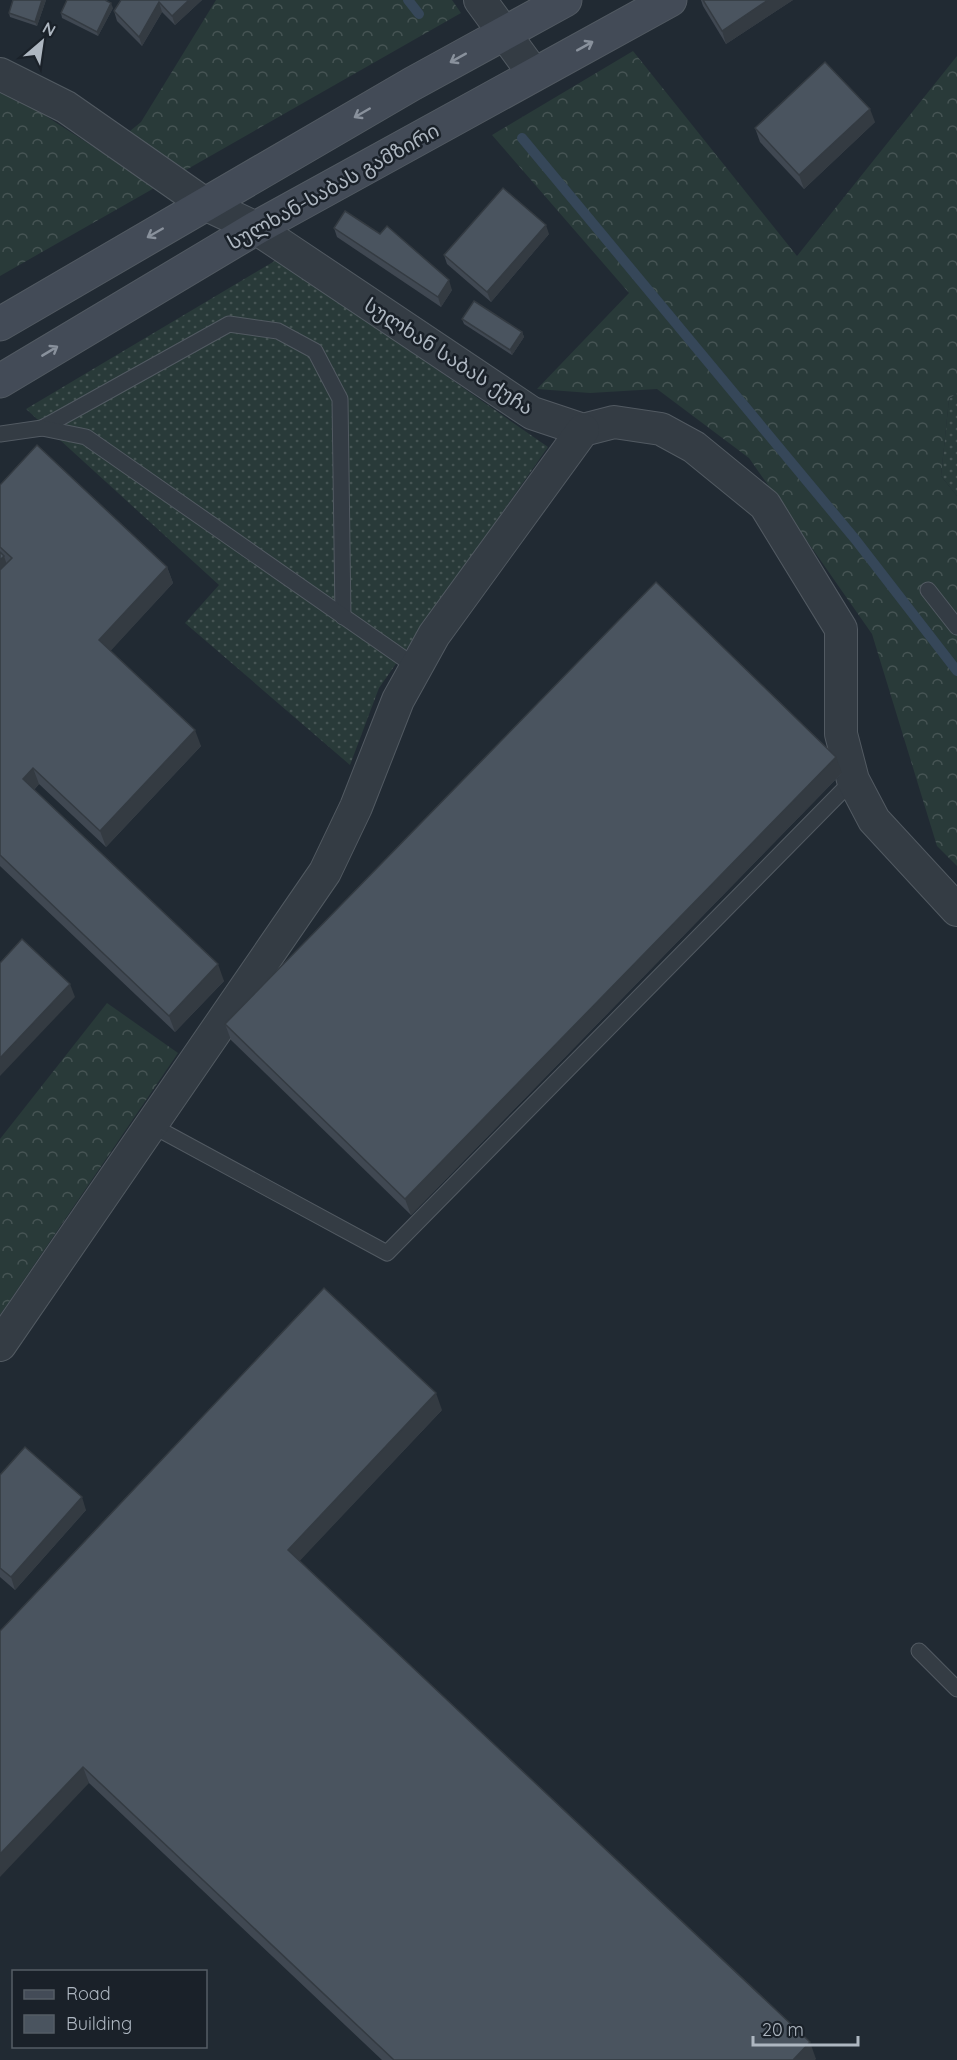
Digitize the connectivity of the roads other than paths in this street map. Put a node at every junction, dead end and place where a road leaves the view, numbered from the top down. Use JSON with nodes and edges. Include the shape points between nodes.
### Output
{"nodes":[{"id":1,"x":480,"y":0,"type":"edge"},
{"id":2,"x":565,"y":0,"type":"edge"},
{"id":3,"x":670,"y":0,"type":"edge"},
{"id":4,"x":504,"y":33,"type":"junction"},
{"id":5,"x":0,"y":74,"type":"edge"},
{"id":6,"x":534,"y":75,"type":"junction"},
{"id":7,"x":205,"y":204,"type":"junction"},
{"id":8,"x":256,"y":228,"type":"junction"},
{"id":9,"x":0,"y":324,"type":"edge"},
{"id":10,"x":0,"y":381,"type":"edge"},
{"id":11,"x":42,"y":428,"type":"junction"},
{"id":12,"x":583,"y":430,"type":"junction"},
{"id":13,"x":0,"y":434,"type":"edge"},
{"id":14,"x":928,"y":590,"type":"dead end"},
{"id":15,"x":344,"y":617,"type":"junction"},
{"id":16,"x":957,"y":627,"type":"edge"},
{"id":17,"x":416,"y":667,"type":"junction"},
{"id":18,"x":854,"y":780,"type":"junction"},
{"id":19,"x":957,"y":910,"type":"edge"},
{"id":20,"x":151,"y":1125,"type":"junction"},
{"id":21,"x":0,"y":1344,"type":"edge"},
{"id":22,"x":919,"y":1651,"type":"dead end"},
{"id":23,"x":957,"y":1689,"type":"edge"}],
"edges":[{"from":1,"to":4,"type":"street"},
{"from":2,"to":4,"type":"main road"},
{"from":6,"to":3,"type":"main road","name":"სულხან-საბას გამზირი","one_way":true},
{"from":4,"to":6,"type":"street"},
{"from":4,"to":7,"type":"main road","one_way":true},
{"from":5,"to":7,"type":"street","name":"სულხან საბას ქუჩა","via":[[66,107]]},
{"from":6,"to":8,"type":"main road","name":"სულხან-საბას გამზირი"},
{"from":7,"to":8,"type":"street","name":"სულხან საბას ქუჩა"},
{"from":7,"to":9,"type":"main road","one_way":true},
{"from":10,"to":8,"type":"main road","name":"სულხან-საბას გამზირი","one_way":true},
{"from":8,"to":12,"type":"street","name":"სულხან საბას ქუჩა","via":[[532,413]]},
{"from":11,"to":13,"type":"lane"},
{"from":11,"to":15,"type":"lane","via":[[86,437]]},
{"from":11,"to":15,"type":"lane","via":[[229,324],[278,331],[315,351],[340,399]]},
{"from":12,"to":17,"type":"street","via":[[434,635]]},
{"from":12,"to":18,"type":"street","via":[[614,422],[661,429],[694,447],[765,505],[841,629],[841,734]]},
{"from":14,"to":16,"type":"lane"},
{"from":15,"to":17,"type":"lane"},
{"from":17,"to":20,"type":"street","via":[[398,700],[356,807],[325,872]]},
{"from":18,"to":19,"type":"street","via":[[874,820]]},
{"from":18,"to":20,"type":"lane","via":[[387,1253]]},
{"from":20,"to":21,"type":"street"},
{"from":22,"to":23,"type":"lane"}]}
